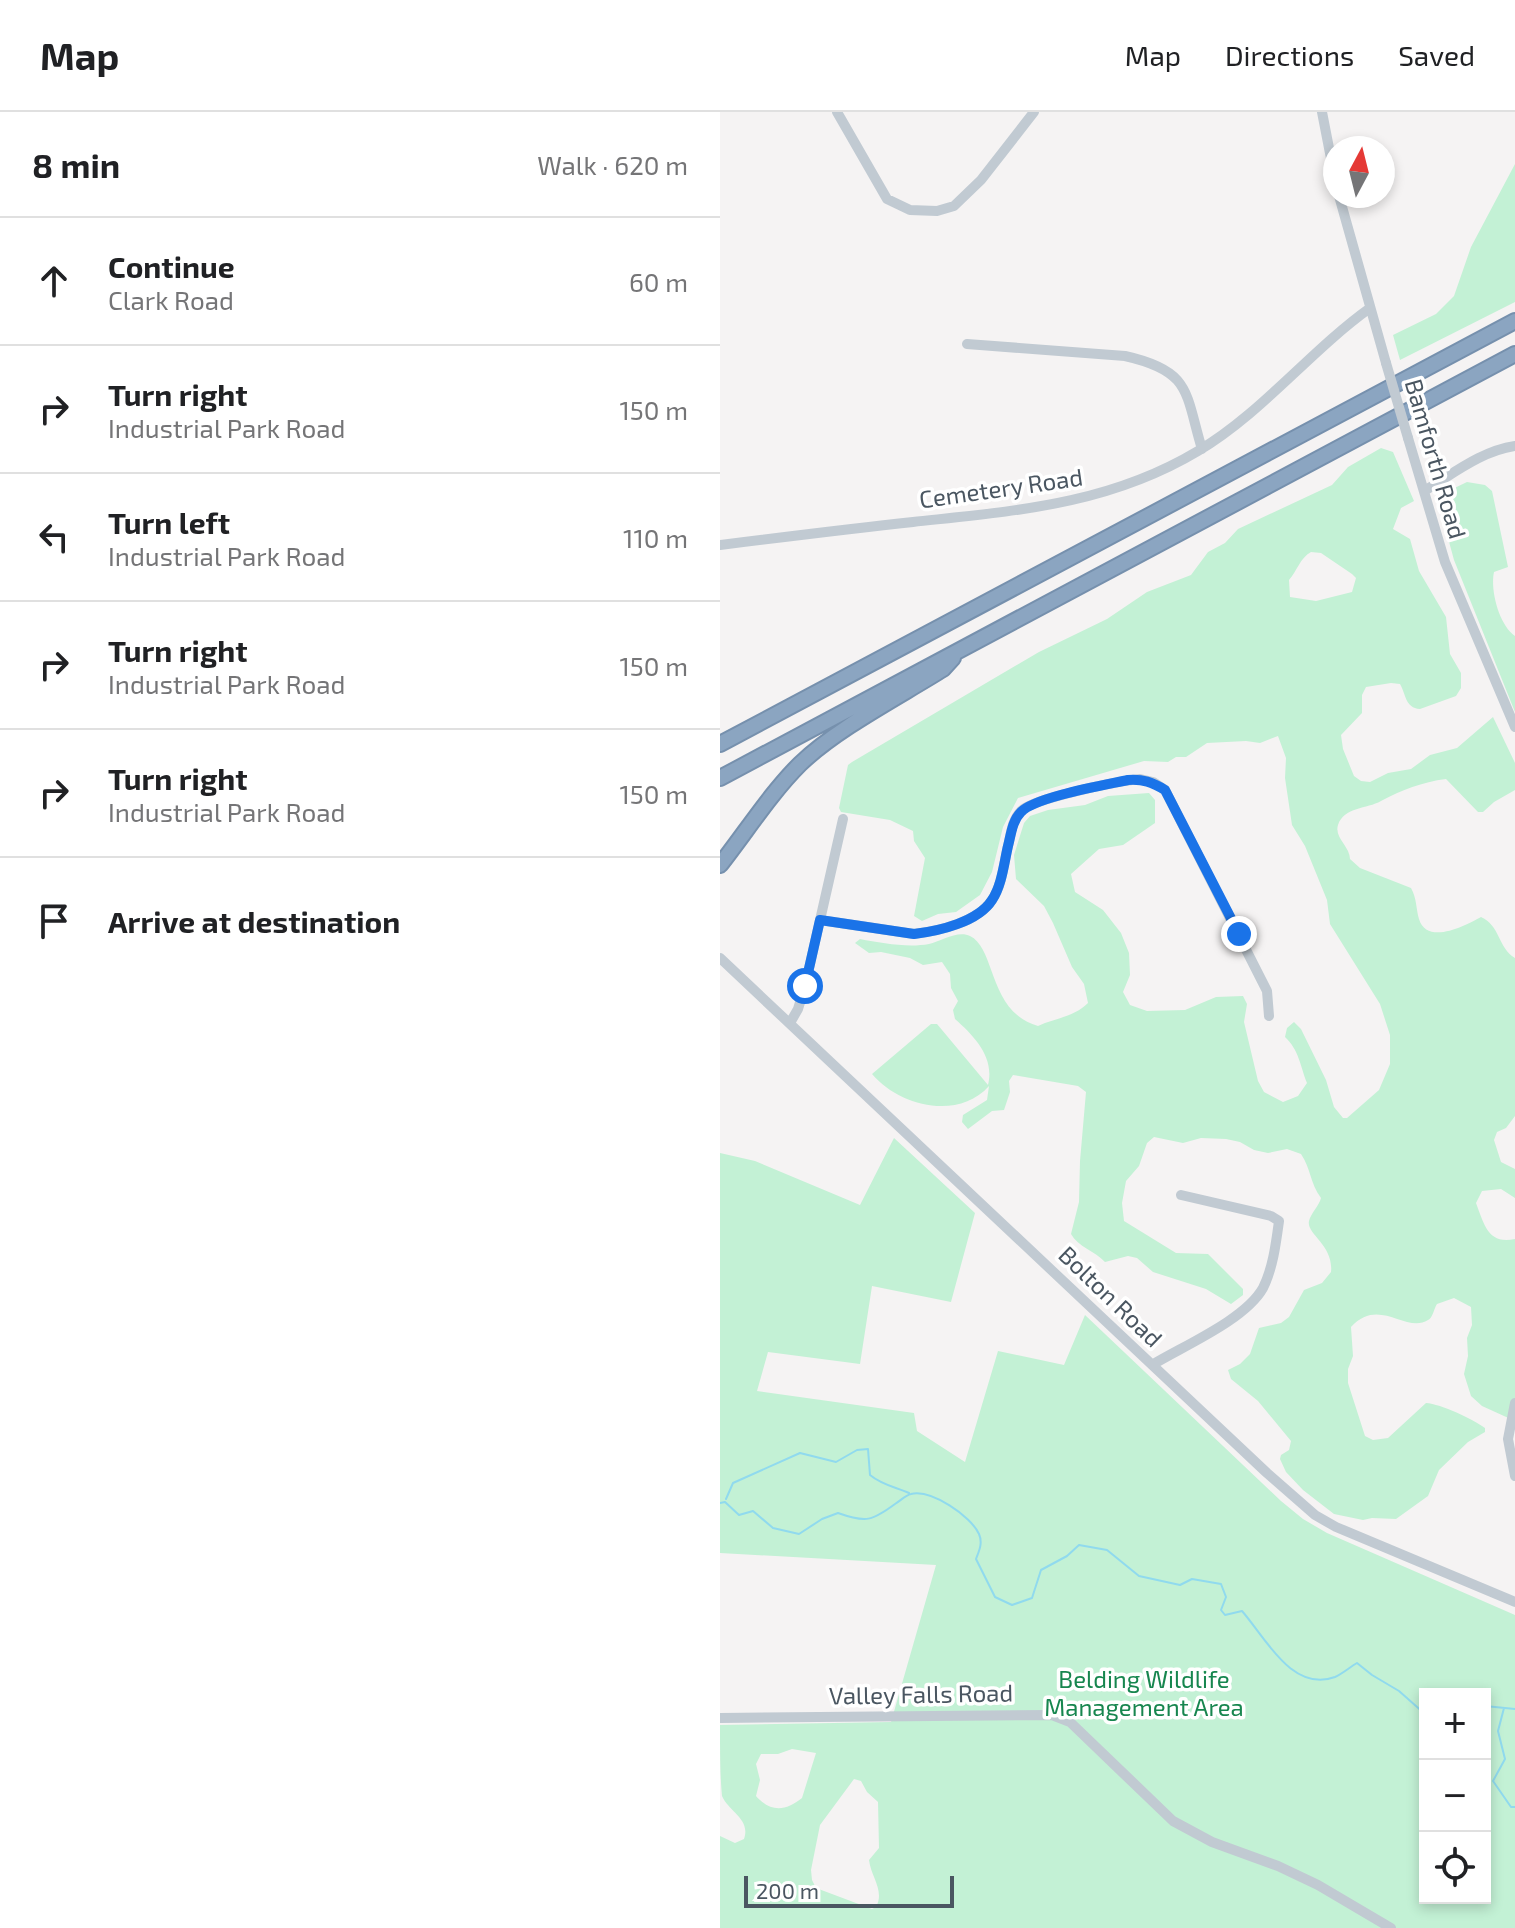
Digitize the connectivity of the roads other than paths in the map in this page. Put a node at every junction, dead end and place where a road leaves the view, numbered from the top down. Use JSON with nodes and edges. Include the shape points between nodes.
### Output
{"nodes":[{"id":1,"x":837,"y":112,"type":"edge"},
{"id":2,"x":1034,"y":112,"type":"edge"},
{"id":3,"x":1322,"y":112,"type":"edge"},
{"id":4,"x":1327,"y":136,"type":"edge"},
{"id":5,"x":1342,"y":208,"type":"edge"},
{"id":6,"x":1370,"y":308,"type":"junction"},
{"id":7,"x":1515,"y":321,"type":"edge"},
{"id":8,"x":967,"y":344,"type":"dead end"},
{"id":9,"x":1515,"y":354,"type":"edge"},
{"id":10,"x":1515,"y":446,"type":"edge"},
{"id":11,"x":1202,"y":449,"type":"junction"},
{"id":12,"x":1424,"y":491,"type":"junction"},
{"id":13,"x":720,"y":545,"type":"edge"},
{"id":14,"x":960,"y":650,"type":"junction"},
{"id":15,"x":1515,"y":727,"type":"edge"},
{"id":16,"x":720,"y":744,"type":"edge"},
{"id":17,"x":720,"y":778,"type":"edge"},
{"id":18,"x":843,"y":819,"type":"dead end"},
{"id":19,"x":720,"y":865,"type":"edge"},
{"id":20,"x":820,"y":920,"type":"junction"},
{"id":21,"x":720,"y":958,"type":"edge"},
{"id":22,"x":1269,"y":1016,"type":"dead end"},
{"id":23,"x":790,"y":1023,"type":"junction"},
{"id":24,"x":1181,"y":1195,"type":"dead end"},
{"id":25,"x":1152,"y":1365,"type":"junction"},
{"id":26,"x":1515,"y":1403,"type":"edge"},
{"id":27,"x":1515,"y":1476,"type":"edge"},
{"id":28,"x":1515,"y":1602,"type":"edge"},
{"id":29,"x":720,"y":1718,"type":"edge"},
{"id":30,"x":1391,"y":1928,"type":"edge"}],
"edges":[{"from":1,"to":2,"type":"street","via":[[887,199],[910,210],[937,211],[954,206],[981,180]]},
{"from":3,"to":4,"type":"street"},
{"from":5,"to":6,"type":"street","name":"Bamforth Road"},
{"from":6,"to":11,"type":"street","name":"Cemetery Road"},
{"from":6,"to":12,"type":"street","name":"Bamforth Road","bridge":true},
{"from":7,"to":16,"type":"highway"},
{"from":8,"to":11,"type":"street","via":[[1143,360],[1183,385]]},
{"from":9,"to":14,"type":"highway"},
{"from":10,"to":12,"type":"street","via":[[1496,449]]},
{"from":11,"to":13,"type":"street","name":"Cemetery Road","via":[[1161,473],[1067,503]]},
{"from":12,"to":15,"type":"street","name":"Bamforth Road","via":[[1445,562]]},
{"from":14,"to":17,"type":"highway"},
{"from":14,"to":19,"type":"highway","via":[[943,669],[809,757]]},
{"from":18,"to":20,"type":"street"},
{"from":20,"to":22,"type":"street","via":[[914,934],[971,917],[984,910],[998,887],[1020,812],[1041,801],[1140,779],[1165,790],[1267,991]]},
{"from":20,"to":23,"type":"street","via":[[805,986]]},
{"from":21,"to":23,"type":"street","name":"Bolton Road"},
{"from":23,"to":25,"type":"street","name":"Bolton Road"},
{"from":24,"to":25,"type":"street","via":[[1271,1216],[1279,1221],[1278,1232],[1269,1273],[1254,1300]]},
{"from":25,"to":28,"type":"street","name":"Bolton Road","via":[[1315,1515]]},
{"from":26,"to":27,"type":"street","via":[[1508,1439]]},
{"from":29,"to":30,"type":"street","name":"Valley Falls Road","via":[[1052,1715],[1070,1722],[1173,1821],[1195,1835],[1304,1878]]}]}
